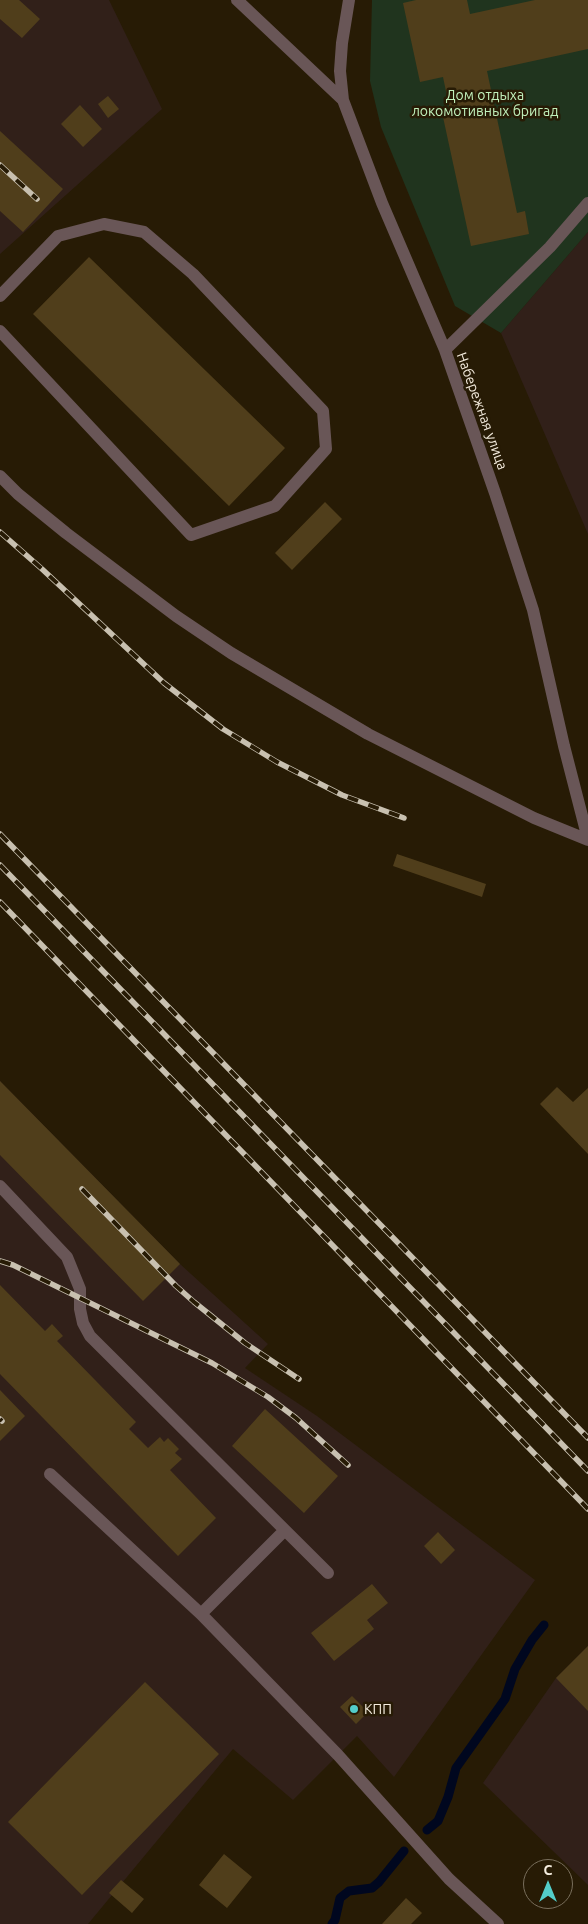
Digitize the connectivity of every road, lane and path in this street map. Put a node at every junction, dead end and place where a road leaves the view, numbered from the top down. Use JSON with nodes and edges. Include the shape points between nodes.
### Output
{"nodes":[{"id":1,"x":237,"y":0,"type":"edge"},
{"id":2,"x":349,"y":0,"type":"edge"},
{"id":3,"x":343,"y":100,"type":"junction"},
{"id":4,"x":588,"y":204,"type":"edge"},
{"id":5,"x":0,"y":296,"type":"edge"},
{"id":6,"x":0,"y":331,"type":"edge"},
{"id":7,"x":445,"y":350,"type":"junction"},
{"id":8,"x":0,"y":476,"type":"edge"},
{"id":9,"x":588,"y":840,"type":"edge"},
{"id":10,"x":0,"y":1186,"type":"edge"},
{"id":11,"x":50,"y":1474,"type":"dead end"},
{"id":12,"x":284,"y":1531,"type":"junction"},
{"id":13,"x":328,"y":1574,"type":"dead end"},
{"id":14,"x":201,"y":1614,"type":"junction"},
{"id":15,"x":498,"y":1924,"type":"edge"}],
"edges":[{"from":1,"to":3,"type":"street"},
{"from":2,"to":3,"type":"street","name":"Набережная улица","via":[[340,71]]},
{"from":3,"to":7,"type":"street","name":"Набережная улица","via":[[382,203]]},
{"from":4,"to":7,"type":"street","via":[[550,247]]},
{"from":5,"to":6,"type":"street","via":[[58,236],[104,224],[144,232],[193,274],[323,411],[326,449],[275,506],[191,534]]},
{"from":7,"to":9,"type":"street","name":"Набережная улица","via":[[533,610]]},
{"from":8,"to":9,"type":"street","via":[[66,533],[176,616],[239,658],[368,734],[534,818]]},
{"from":10,"to":12,"type":"street","via":[[67,1257],[80,1289],[80,1309],[90,1336]]},
{"from":11,"to":14,"type":"street"},
{"from":12,"to":13,"type":"street"},
{"from":12,"to":14,"type":"street"},
{"from":14,"to":15,"type":"street","via":[[338,1755],[448,1879]]}]}
